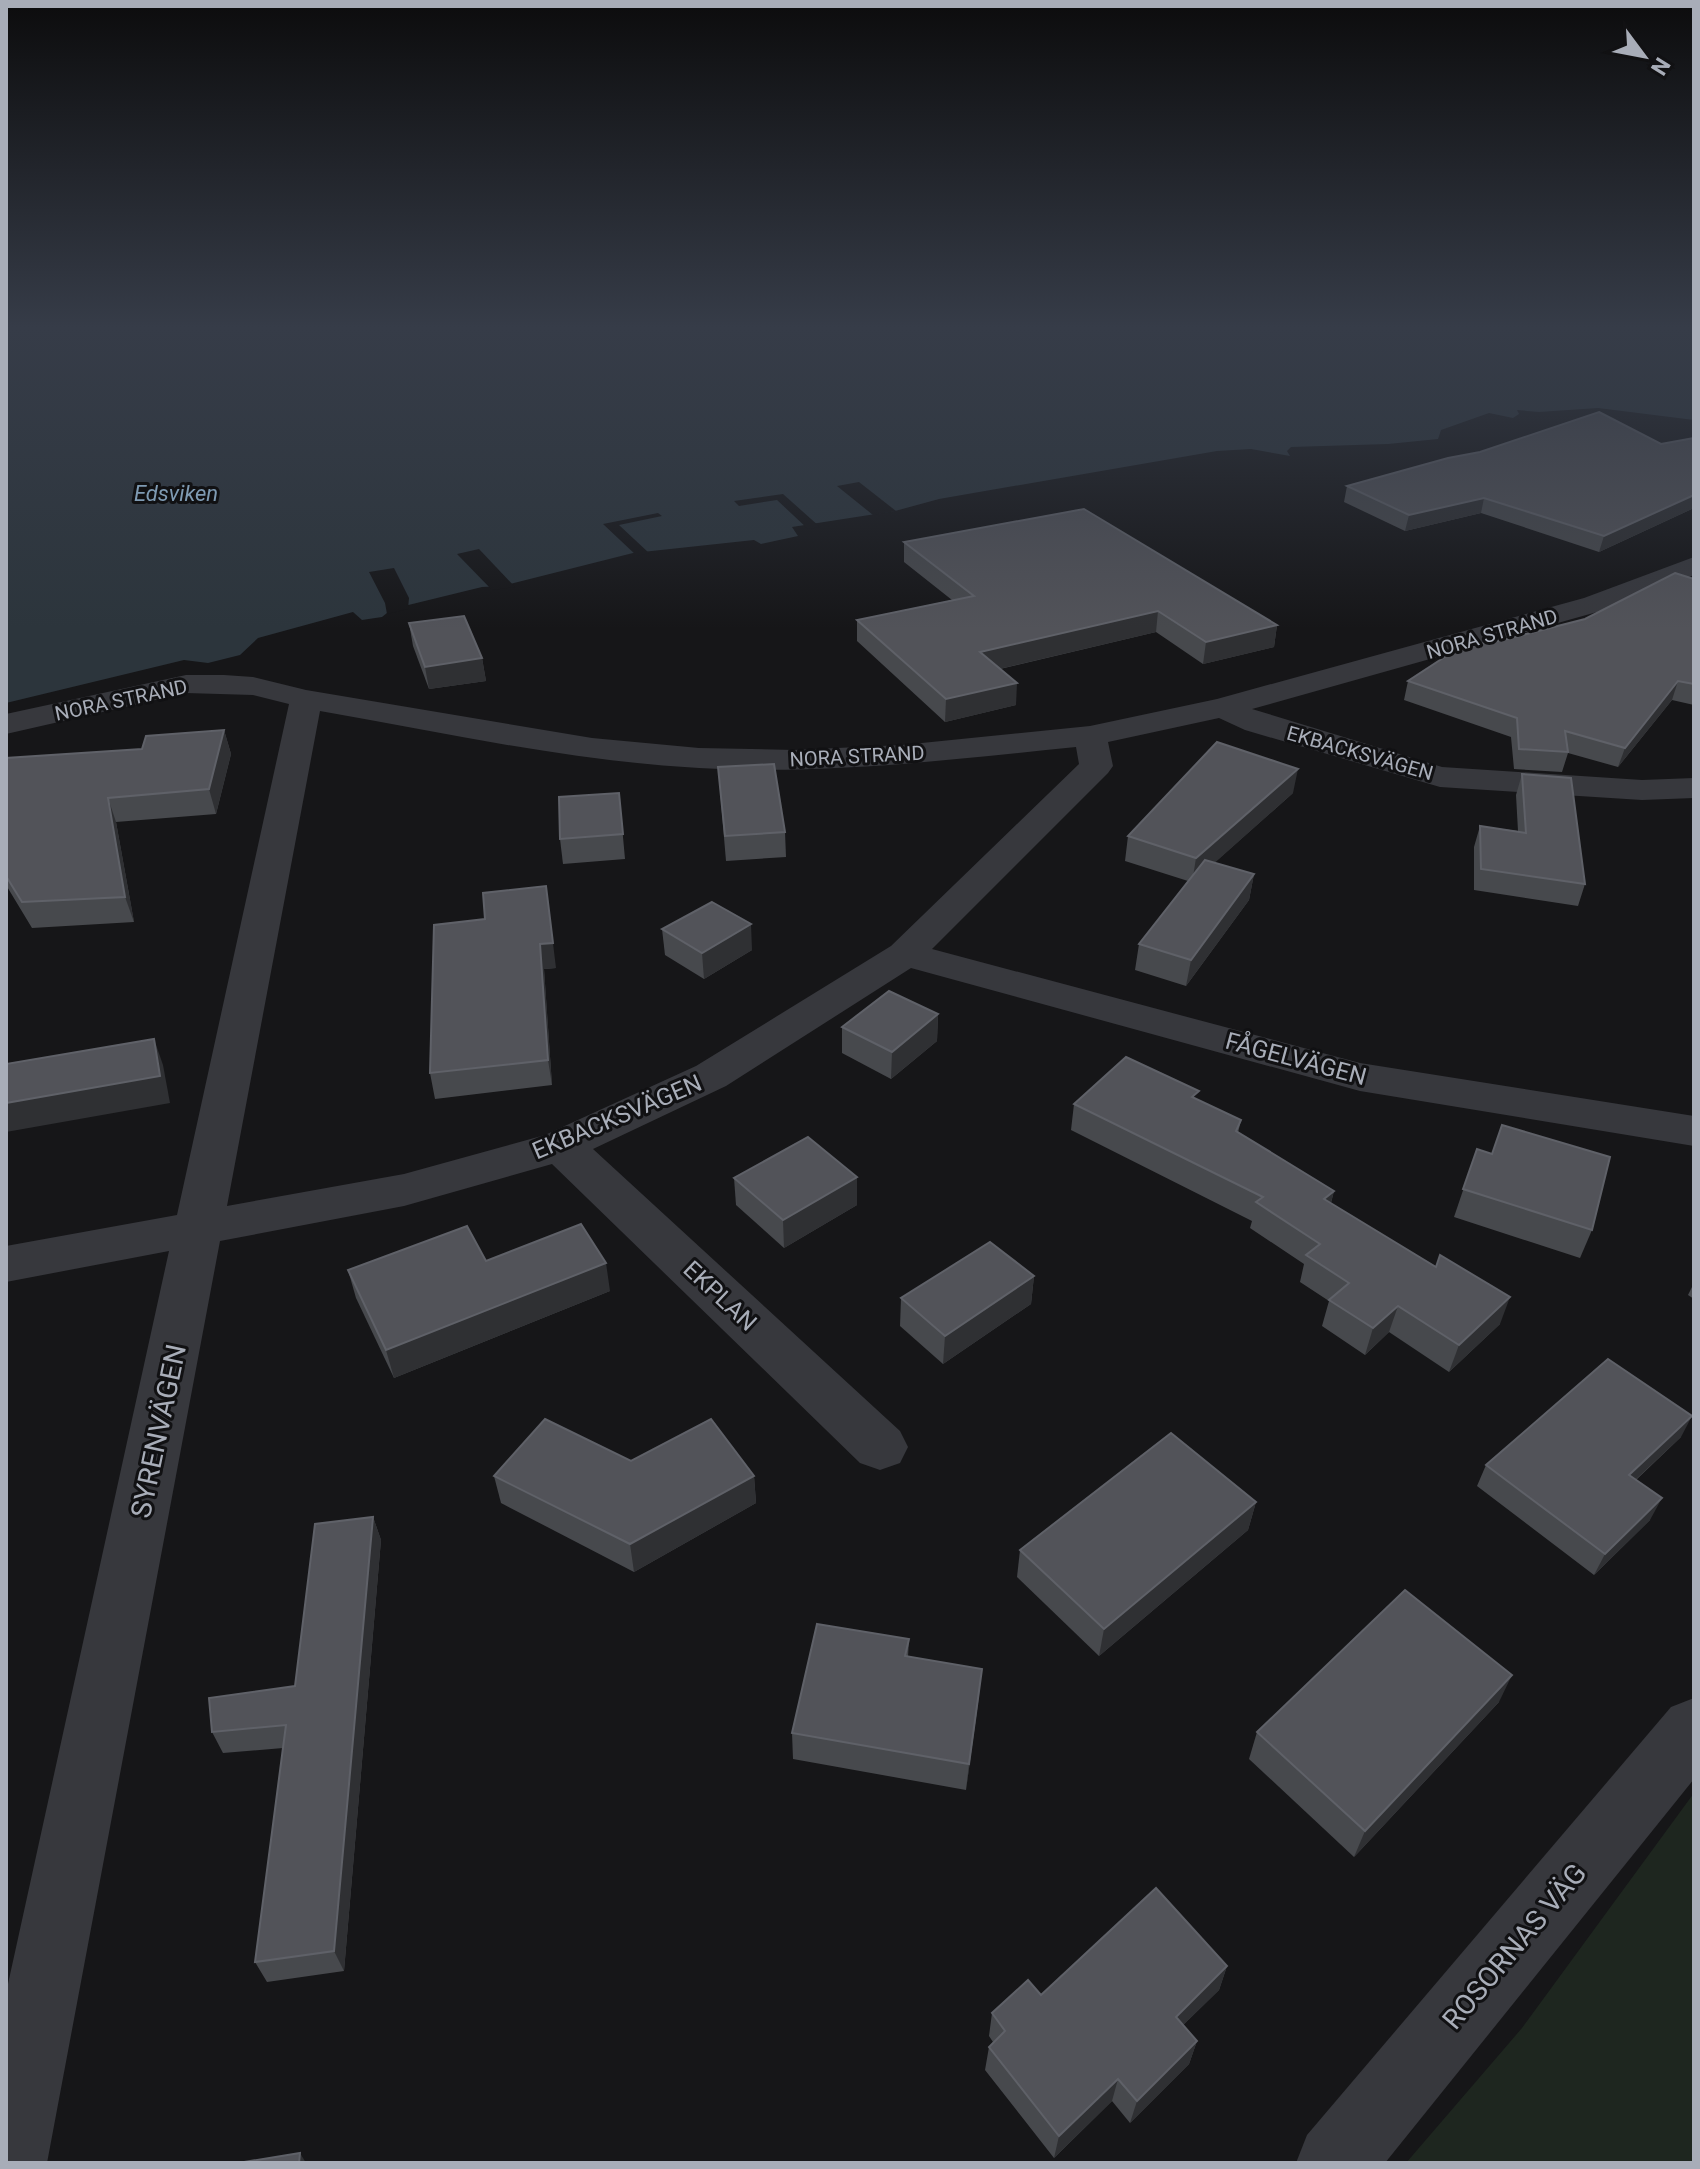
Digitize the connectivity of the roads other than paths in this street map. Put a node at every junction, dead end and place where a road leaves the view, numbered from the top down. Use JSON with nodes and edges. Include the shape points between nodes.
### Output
{"nodes":[{"id":1,"x":1694,"y":565,"type":"edge"},
{"id":2,"x":306,"y":699,"type":"junction"},
{"id":3,"x":1222,"y":708,"type":"junction"},
{"id":4,"x":6,"y":724,"type":"edge"},
{"id":5,"x":1090,"y":736,"type":"junction"},
{"id":6,"x":1694,"y":788,"type":"edge"},
{"id":7,"x":905,"y":954,"type":"junction"},
{"id":8,"x":1694,"y":1131,"type":"edge"},
{"id":9,"x":561,"y":1146,"type":"junction"},
{"id":10,"x":199,"y":1227,"type":"junction"},
{"id":11,"x":6,"y":1264,"type":"edge"},
{"id":12,"x":880,"y":1447,"type":"dead end"},
{"id":13,"x":1694,"y":1729,"type":"edge"},
{"id":14,"x":8,"y":2163,"type":"edge"},
{"id":15,"x":1335,"y":2163,"type":"edge"}],
"edges":[{"from":1,"to":3,"type":"street","name":"NORA STRAND","via":[[1583,608]]},
{"from":2,"to":4,"type":"street","name":"NORA STRAND","via":[[253,686],[186,684]]},
{"from":2,"to":5,"type":"street","name":"NORA STRAND","via":[[578,746],[699,758],[902,755]]},
{"from":2,"to":10,"type":"street","name":"SYRENVÄGEN"},
{"from":3,"to":5,"type":"street","name":"NORA STRAND"},
{"from":3,"to":6,"type":"street","name":"EKBACKSVÄGEN","via":[[1256,723],[1440,777],[1642,790]]},
{"from":5,"to":7,"type":"street","name":"EKBACKSVÄGEN","via":[[1096,766]]},
{"from":7,"to":8,"type":"street","name":"FÅGELVÄGEN","via":[[1360,1077]]},
{"from":7,"to":9,"type":"street","name":"EKBACKSVÄGEN","via":[[711,1076]]},
{"from":9,"to":10,"type":"street","name":"EKBACKSVÄGEN","via":[[404,1190]]},
{"from":9,"to":12,"type":"street","name":"EKPLAN"},
{"from":10,"to":11,"type":"street","name":"EKBACKSVÄGEN"},
{"from":10,"to":14,"type":"street","name":"SYRENVÄGEN"},
{"from":13,"to":15,"type":"street","name":"ROSORNAS VÄG"}]}
